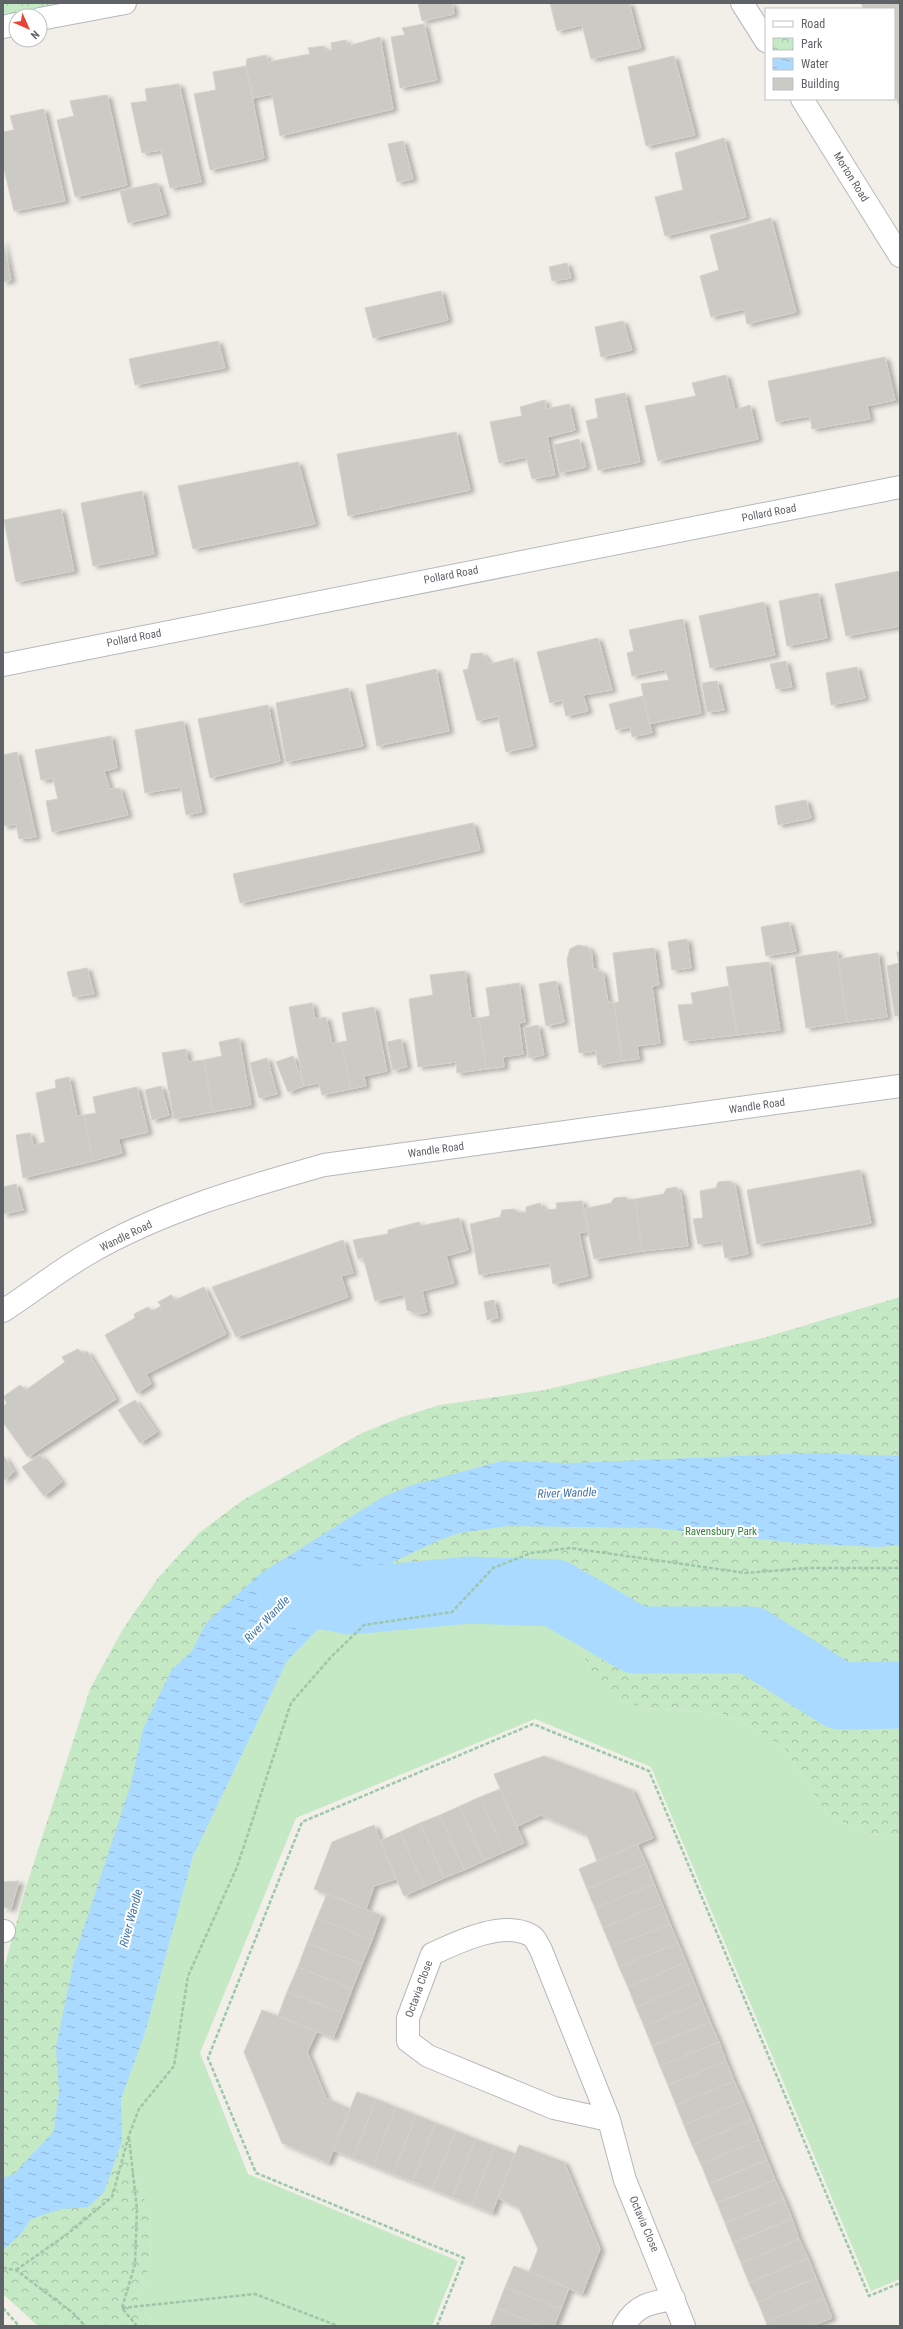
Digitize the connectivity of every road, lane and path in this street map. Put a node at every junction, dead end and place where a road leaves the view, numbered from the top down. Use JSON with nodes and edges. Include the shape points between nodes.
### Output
{"nodes":[{"id":1,"x":125,"y":3,"type":"edge"},
{"id":2,"x":742,"y":3,"type":"edge"},
{"id":3,"x":48,"y":18,"type":"edge"},
{"id":4,"x":765,"y":39,"type":"edge"},
{"id":5,"x":803,"y":100,"type":"edge"},
{"id":6,"x":900,"y":256,"type":"edge"},
{"id":7,"x":900,"y":487,"type":"edge"},
{"id":8,"x":3,"y":665,"type":"edge"},
{"id":9,"x":900,"y":1086,"type":"edge"},
{"id":10,"x":3,"y":1311,"type":"edge"},
{"id":11,"x":900,"y":1568,"type":"edge"},
{"id":12,"x":609,"y":2120,"type":"junction"},
{"id":13,"x":129,"y":2135,"type":"junction"},
{"id":14,"x":3,"y":2268,"type":"edge"},
{"id":15,"x":16,"y":2270,"type":"junction"},
{"id":16,"x":900,"y":2283,"type":"edge"},
{"id":17,"x":674,"y":2299,"type":"junction"},
{"id":18,"x":3,"y":2308,"type":"edge"},
{"id":19,"x":122,"y":2308,"type":"junction"},
{"id":20,"x":19,"y":2326,"type":"edge"},
{"id":21,"x":85,"y":2326,"type":"edge"},
{"id":22,"x":137,"y":2326,"type":"edge"},
{"id":23,"x":338,"y":2326,"type":"edge"},
{"id":24,"x":437,"y":2326,"type":"edge"},
{"id":25,"x":624,"y":2326,"type":"edge"},
{"id":26,"x":684,"y":2326,"type":"edge"}],
"edges":[{"from":1,"to":3,"type":"street"},
{"from":2,"to":4,"type":"street"},
{"from":5,"to":6,"type":"street","name":"Morton Road"},
{"from":7,"to":8,"type":"street","name":"Pollard Road"},
{"from":9,"to":10,"type":"street","name":"Wandle Road","via":[[324,1165],[235,1190],[151,1223],[86,1255]]},
{"from":11,"to":13,"type":"path","via":[[806,1568],[746,1573],[570,1548],[548,1549],[493,1568],[452,1612],[364,1626],[331,1657],[291,1703],[237,1868],[188,1976],[174,2066],[140,2109]]},
{"from":12,"to":12,"type":"street","name":"Octavia Close","via":[[554,2108],[428,2056],[408,2041],[408,2018],[432,1954],[469,1937],[515,1929],[532,1935],[541,1950]]},
{"from":12,"to":17,"type":"street","name":"Octavia Close","via":[[625,2180]]},
{"from":13,"to":15,"type":"path","via":[[112,2197],[66,2235]]},
{"from":13,"to":19,"type":"path","via":[[137,2209],[134,2264]]},
{"from":14,"to":15,"type":"path"},
{"from":15,"to":21,"type":"path","via":[[73,2313]]},
{"from":16,"to":24,"type":"path","via":[[869,2296],[649,1770],[533,1724],[302,1822],[208,2058],[256,2173],[464,2258]]},
{"from":17,"to":25,"type":"street","via":[[650,2302],[630,2314]]},
{"from":17,"to":26,"type":"street","name":"Octavia Close"},
{"from":18,"to":20,"type":"path"},
{"from":19,"to":22,"type":"path"},
{"from":19,"to":23,"type":"path","via":[[255,2294]]}]}
